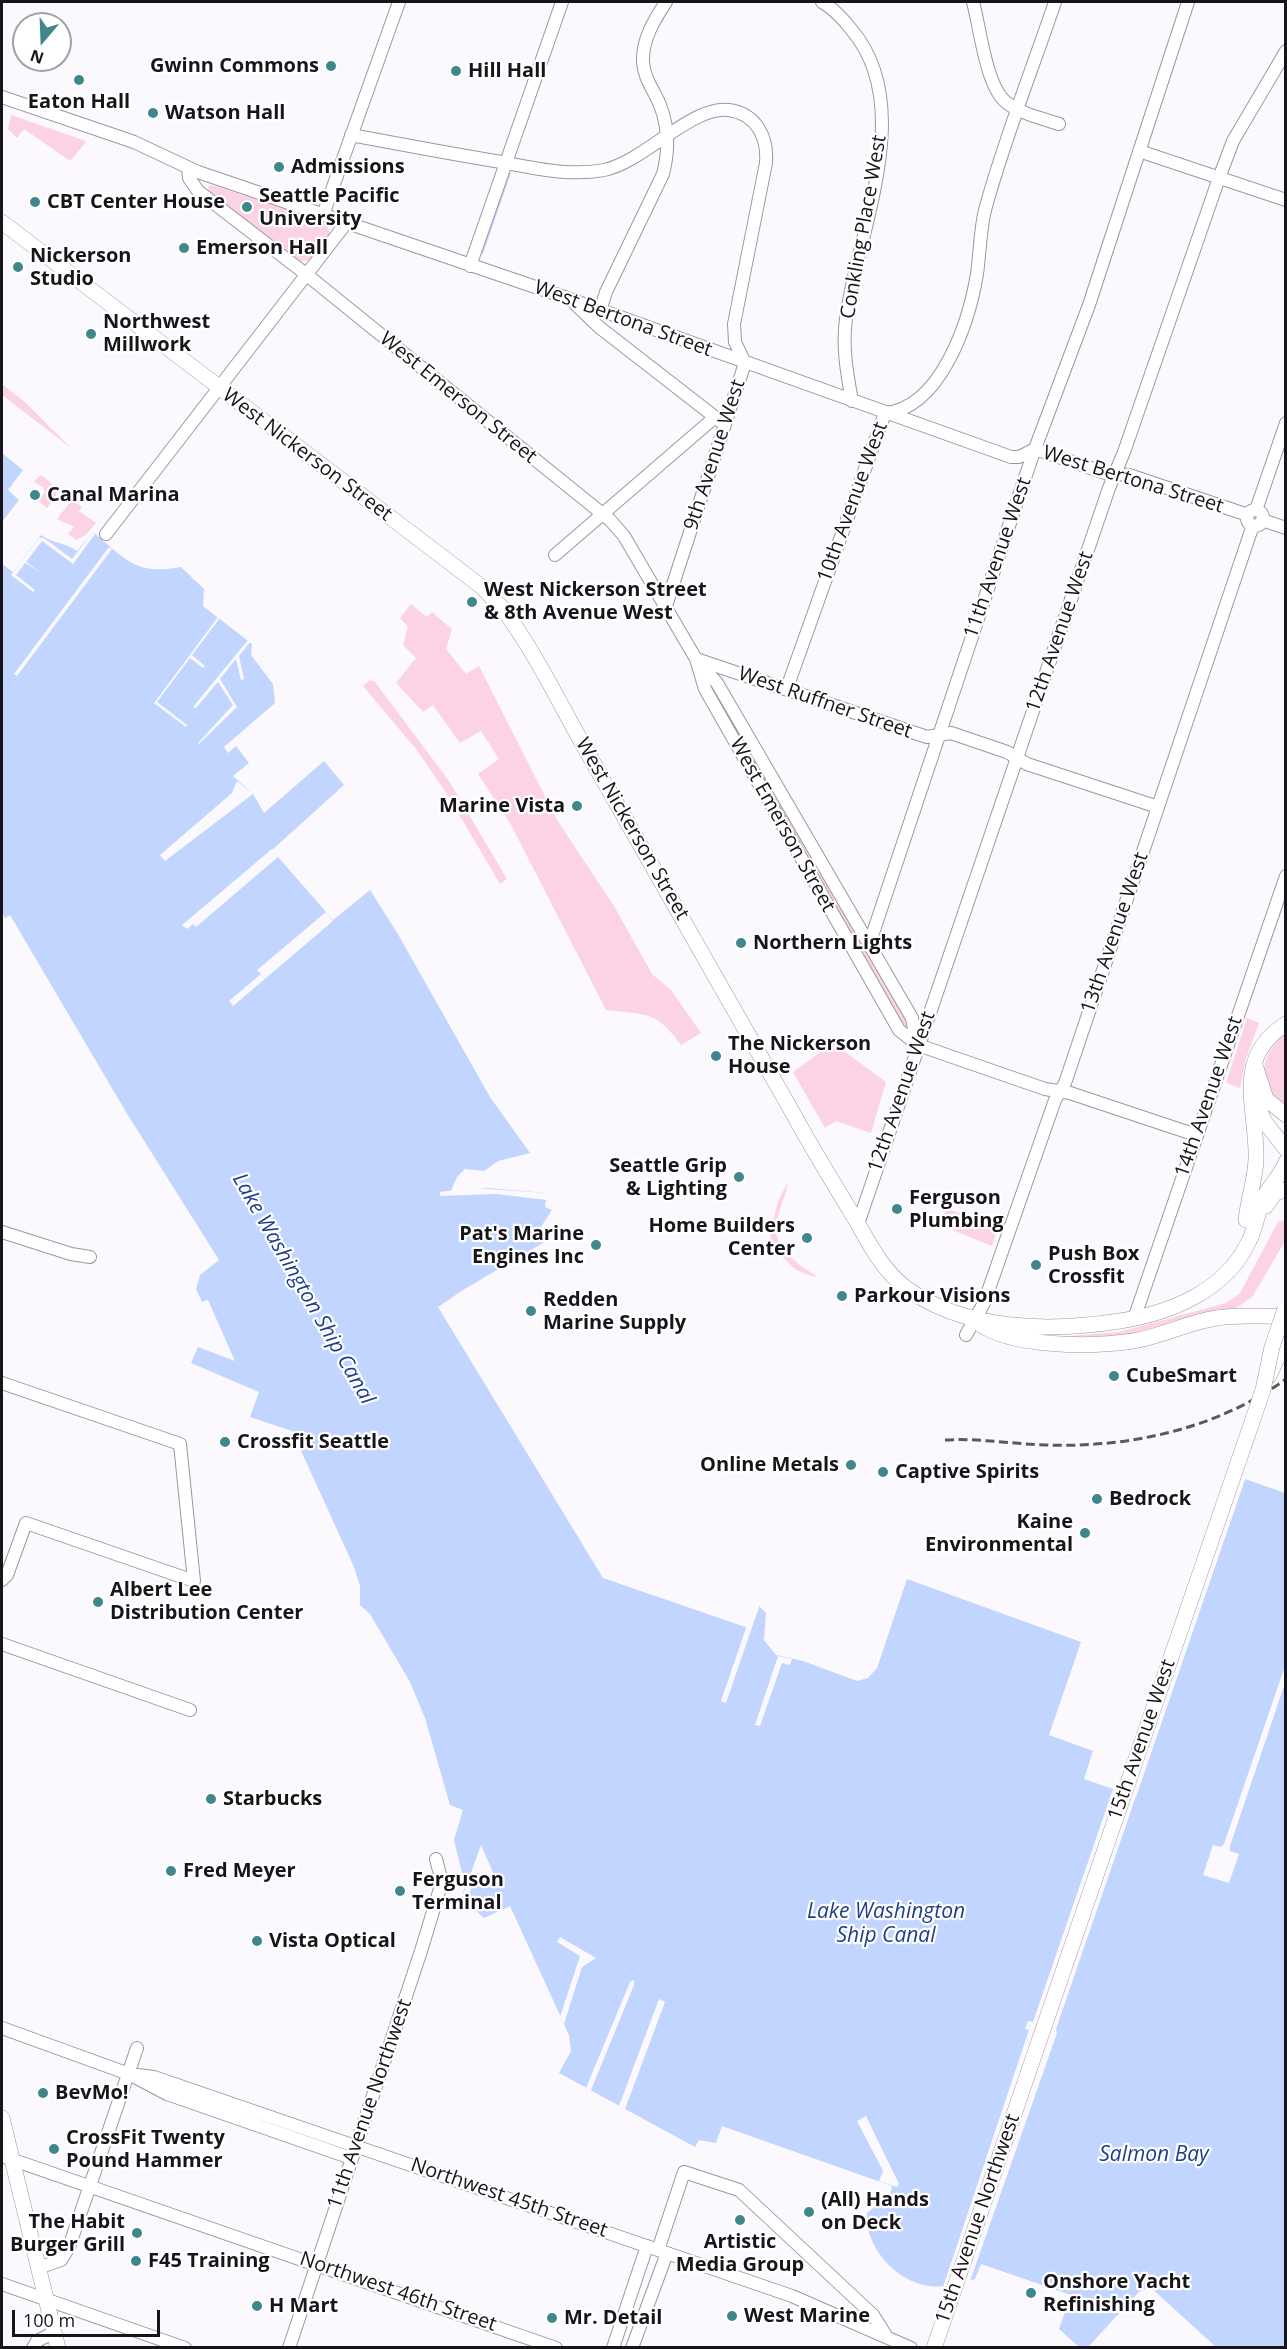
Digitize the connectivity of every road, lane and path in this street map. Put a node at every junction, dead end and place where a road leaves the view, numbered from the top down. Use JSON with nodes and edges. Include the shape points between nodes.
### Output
{"nodes":[{"id":1,"x":399,"y":2,"type":"edge"},
{"id":2,"x":562,"y":2,"type":"edge"},
{"id":3,"x":666,"y":2,"type":"edge"},
{"id":4,"x":822,"y":2,"type":"edge"},
{"id":5,"x":973,"y":2,"type":"edge"},
{"id":6,"x":1056,"y":2,"type":"edge"},
{"id":7,"x":1188,"y":2,"type":"edge"},
{"id":8,"x":1286,"y":51,"type":"edge"},
{"id":9,"x":2,"y":97,"type":"edge"},
{"id":10,"x":1019,"y":110,"type":"junction"},
{"id":11,"x":1059,"y":124,"type":"dead end"},
{"id":12,"x":351,"y":135,"type":"junction"},
{"id":13,"x":668,"y":137,"type":"junction"},
{"id":14,"x":1139,"y":151,"type":"junction"},
{"id":15,"x":507,"y":163,"type":"junction"},
{"id":16,"x":188,"y":168,"type":"junction"},
{"id":17,"x":1219,"y":178,"type":"junction"},
{"id":18,"x":1286,"y":200,"type":"edge"},
{"id":19,"x":323,"y":215,"type":"junction"},
{"id":20,"x":2,"y":222,"type":"edge"},
{"id":21,"x":347,"y":222,"type":"junction"},
{"id":22,"x":470,"y":266,"type":"junction"},
{"id":23,"x":306,"y":275,"type":"junction"},
{"id":24,"x":569,"y":300,"type":"junction"},
{"id":25,"x":600,"y":311,"type":"junction"},
{"id":26,"x":744,"y":363,"type":"junction"},
{"id":27,"x":218,"y":387,"type":"junction"},
{"id":28,"x":852,"y":401,"type":"junction"},
{"id":29,"x":885,"y":413,"type":"junction"},
{"id":30,"x":719,"y":420,"type":"junction"},
{"id":31,"x":1286,"y":423,"type":"edge"},
{"id":32,"x":1035,"y":449,"type":"junction"},
{"id":33,"x":1115,"y":473,"type":"junction"},
{"id":34,"x":602,"y":514,"type":"junction"},
{"id":35,"x":1255,"y":518,"type":"junction"},
{"id":36,"x":1286,"y":528,"type":"edge"},
{"id":37,"x":106,"y":534,"type":"dead end"},
{"id":38,"x":555,"y":555,"type":"dead end"},
{"id":39,"x":666,"y":609,"type":"junction"},
{"id":40,"x":696,"y":659,"type":"junction"},
{"id":41,"x":787,"y":688,"type":"junction"},
{"id":42,"x":940,"y":734,"type":"junction"},
{"id":43,"x":1017,"y":758,"type":"junction"},
{"id":44,"x":1158,"y":807,"type":"junction"},
{"id":45,"x":1286,"y":876,"type":"edge"},
{"id":46,"x":869,"y":945,"type":"junction"},
{"id":47,"x":1286,"y":1024,"type":"edge"},
{"id":48,"x":918,"y":1045,"type":"junction"},
{"id":49,"x":1255,"y":1065,"type":"junction"},
{"id":50,"x":1060,"y":1091,"type":"junction"},
{"id":51,"x":1286,"y":1115,"type":"edge"},
{"id":52,"x":1196,"y":1136,"type":"junction"},
{"id":53,"x":1286,"y":1149,"type":"edge"},
{"id":54,"x":1286,"y":1155,"type":"edge"},
{"id":55,"x":1286,"y":1162,"type":"edge"},
{"id":56,"x":1286,"y":1190,"type":"edge"},
{"id":57,"x":1251,"y":1221,"type":"junction"},
{"id":58,"x":858,"y":1224,"type":"junction"},
{"id":59,"x":2,"y":1232,"type":"edge"},
{"id":60,"x":90,"y":1257,"type":"dead end"},
{"id":61,"x":1285,"y":1307,"type":"edge"},
{"id":62,"x":1286,"y":1316,"type":"edge"},
{"id":63,"x":1134,"y":1318,"type":"junction"},
{"id":64,"x":974,"y":1320,"type":"junction"},
{"id":65,"x":966,"y":1335,"type":"dead end"},
{"id":66,"x":1286,"y":1338,"type":"edge"},
{"id":67,"x":2,"y":1383,"type":"edge"},
{"id":68,"x":1263,"y":1390,"type":"junction"},
{"id":69,"x":2,"y":1580,"type":"edge"},
{"id":70,"x":2,"y":1644,"type":"edge"},
{"id":71,"x":190,"y":1710,"type":"dead end"},
{"id":72,"x":436,"y":1859,"type":"dead end"},
{"id":73,"x":2,"y":2028,"type":"edge"},
{"id":74,"x":137,"y":2048,"type":"dead end"},
{"id":75,"x":129,"y":2073,"type":"junction"},
{"id":76,"x":1022,"y":2091,"type":"joint"},
{"id":77,"x":2,"y":2118,"type":"edge"},
{"id":78,"x":353,"y":2153,"type":"junction"},
{"id":79,"x":6,"y":2158,"type":"edge"},
{"id":80,"x":91,"y":2187,"type":"junction"},
{"id":81,"x":657,"y":2250,"type":"junction"},
{"id":82,"x":315,"y":2263,"type":"junction"},
{"id":83,"x":38,"y":2268,"type":"junction"},
{"id":84,"x":2,"y":2284,"type":"edge"},
{"id":85,"x":45,"y":2299,"type":"junction"},
{"id":86,"x":885,"y":2334,"type":"junction"},
{"id":87,"x":55,"y":2340,"type":"edge"},
{"id":88,"x":33,"y":2348,"type":"edge"},
{"id":89,"x":185,"y":2348,"type":"edge"},
{"id":90,"x":289,"y":2348,"type":"edge"},
{"id":91,"x":556,"y":2348,"type":"edge"},
{"id":92,"x":613,"y":2348,"type":"edge"},
{"id":93,"x":632,"y":2348,"type":"edge"},
{"id":94,"x":911,"y":2348,"type":"edge"},
{"id":95,"x":934,"y":2348,"type":"edge"}],
"edges":[{"from":1,"to":12,"type":"street"},
{"from":2,"to":15,"type":"street"},
{"from":3,"to":13,"type":"street","via":[[645,41],[643,62]]},
{"from":4,"to":28,"type":"street","name":"Conkling Place West","via":[[841,16],[860,40],[872,62],[880,97],[880,150],[845,320]]},
{"from":5,"to":10,"type":"street","via":[[993,85],[1004,101]]},
{"from":6,"to":10,"type":"street","name":"10th Avenue West"},
{"from":7,"to":14,"type":"street","name":"11th Avenue West"},
{"from":8,"to":17,"type":"street","name":"12th Avenue West","via":[[1233,141]]},
{"from":9,"to":16,"type":"street","name":"West Bertona Street","via":[[134,142]]},
{"from":10,"to":11,"type":"street"},
{"from":10,"to":29,"type":"street","name":"10th Avenue West","via":[[985,212],[976,277],[959,338],[920,400],[901,411]]},
{"from":12,"to":15,"type":"street"},
{"from":12,"to":19,"type":"street"},
{"from":13,"to":15,"type":"street","via":[[626,162],[583,174]]},
{"from":13,"to":25,"type":"street","via":[[663,174]]},
{"from":13,"to":26,"type":"street","name":"9th Avenue West","via":[[689,120],[710,111],[729,110],[758,126],[768,146],[734,324],[735,342]]},
{"from":14,"to":17,"type":"street"},
{"from":14,"to":32,"type":"street","name":"11th Avenue West","via":[[1089,306]]},
{"from":15,"to":22,"type":"street"},
{"from":16,"to":19,"type":"street","name":"West Bertona Street"},
{"from":16,"to":23,"type":"street","name":"West Emerson Street","via":[[189,178],[198,191]]},
{"from":17,"to":18,"type":"street"},
{"from":17,"to":33,"type":"street","name":"12th Avenue West"},
{"from":19,"to":21,"type":"street","name":"West Bertona Street"},
{"from":20,"to":27,"type":"main road","name":"West Nickerson Street"},
{"from":21,"to":22,"type":"street","name":"West Bertona Street"},
{"from":21,"to":23,"type":"street"},
{"from":22,"to":24,"type":"street","name":"West Bertona Street"},
{"from":23,"to":27,"type":"street"},
{"from":23,"to":34,"type":"street","name":"West Emerson Street"},
{"from":24,"to":25,"type":"street","name":"West Bertona Street"},
{"from":24,"to":30,"type":"street"},
{"from":25,"to":26,"type":"street","name":"West Bertona Street"},
{"from":26,"to":28,"type":"street","name":"West Bertona Street"},
{"from":26,"to":30,"type":"street","name":"9th Avenue West"},
{"from":27,"to":37,"type":"street"},
{"from":27,"to":58,"type":"main road","name":"West Nickerson Street","via":[[482,587],[503,609]]},
{"from":28,"to":29,"type":"street","name":"West Bertona Street"},
{"from":29,"to":32,"type":"street","name":"West Bertona Street","via":[[1011,457]]},
{"from":29,"to":41,"type":"street","name":"10th Avenue West"},
{"from":30,"to":34,"type":"street"},
{"from":30,"to":39,"type":"street","name":"9th Avenue West"},
{"from":31,"to":35,"type":"street","name":"13th Avenue West"},
{"from":32,"to":33,"type":"street","name":"West Bertona Street"},
{"from":32,"to":42,"type":"street","name":"11th Avenue West"},
{"from":33,"to":35,"type":"street","name":"West Bertona Street"},
{"from":33,"to":43,"type":"street","name":"12th Avenue West"},
{"from":34,"to":38,"type":"street"},
{"from":34,"to":39,"type":"street","name":"West Emerson Street","via":[[624,536]]},
{"from":35,"to":36,"type":"street","name":"West Bertona Street"},
{"from":35,"to":44,"type":"street","name":"13th Avenue West"},
{"from":39,"to":40,"type":"street","name":"West Emerson Street"},
{"from":40,"to":41,"type":"street","name":"West Ruffner Street"},
{"from":40,"to":46,"type":"street","name":"West Emerson Street","via":[[717,683]]},
{"from":40,"to":48,"type":"street","name":"West Emerson Street","via":[[705,689],[861,964],[899,1030]]},
{"from":41,"to":42,"type":"street","name":"West Ruffner Street","via":[[927,737]]},
{"from":42,"to":43,"type":"street","name":"West Ruffner Street","via":[[951,733]]},
{"from":42,"to":46,"type":"street","name":"11th Avenue West"},
{"from":43,"to":44,"type":"street","name":"West Ruffner Street"},
{"from":43,"to":48,"type":"street","name":"12th Avenue West"},
{"from":44,"to":50,"type":"street","name":"13th Avenue West"},
{"from":45,"to":52,"type":"street","name":"14th Avenue West"},
{"from":46,"to":48,"type":"street","name":"West Emerson Street","via":[[912,1018]]},
{"from":47,"to":49,"type":"main road","via":[[1265,1043]]},
{"from":48,"to":50,"type":"street","name":"West Emerson Street"},
{"from":48,"to":58,"type":"street","name":"12th Avenue West"},
{"from":49,"to":51,"type":"main road","via":[[1266,1099]]},
{"from":49,"to":53,"type":"main road","via":[[1258,1109]]},
{"from":49,"to":57,"type":"main road","via":[[1250,1081],[1256,1144]]},
{"from":50,"to":52,"type":"street","name":"West Emerson Street"},
{"from":50,"to":64,"type":"street","name":"13th Avenue West","via":[[984,1303]]},
{"from":52,"to":63,"type":"street","name":"14th Avenue West"},
{"from":54,"to":57,"type":"main road","via":[[1265,1177]]},
{"from":55,"to":57,"type":"main road"},
{"from":56,"to":57,"type":"main road","via":[[1272,1197]]},
{"from":57,"to":63,"type":"main road","name":"West Nickerson Street","via":[[1233,1263],[1216,1282],[1189,1300]]},
{"from":58,"to":64,"type":"main road","name":"West Nickerson Street","via":[[893,1277],[928,1301]]},
{"from":59,"to":60,"type":"street"},
{"from":61,"to":68,"type":"main road","name":"15th Avenue West","bridge":true},
{"from":62,"to":64,"type":"main road","via":[[1217,1318],[1134,1341],[1087,1345],[988,1332]]},
{"from":63,"to":64,"type":"main road","name":"West Nickerson Street","via":[[1054,1327]]},
{"from":64,"to":65,"type":"street","name":"13th Avenue West"},
{"from":66,"to":68,"type":"main road","name":"15th Avenue West","bridge":true},
{"from":67,"to":69,"type":"street","via":[[180,1444],[194,1581],[26,1523]]},
{"from":68,"to":76,"type":"main road","name":"15th Avenue West","bridge":true},
{"from":70,"to":71,"type":"street"},
{"from":72,"to":78,"type":"street","name":"11th Avenue Northwest","via":[[442,1882]]},
{"from":73,"to":75,"type":"street","name":"Northwest 45th Street"},
{"from":74,"to":75,"type":"street"},
{"from":75,"to":78,"type":"street","name":"Northwest 45th Street","via":[[154,2077],[326,2135]]},
{"from":75,"to":80,"type":"street"},
{"from":76,"to":95,"type":"main road","name":"15th Avenue Northwest"},
{"from":77,"to":79,"type":"main road"},
{"from":78,"to":81,"type":"street","name":"Northwest 45th Street"},
{"from":78,"to":82,"type":"street","name":"11th Avenue Northwest"},
{"from":79,"to":80,"type":"street","name":"Northwest 46th Street"},
{"from":79,"to":83,"type":"main road"},
{"from":80,"to":82,"type":"street","name":"Northwest 46th Street"},
{"from":80,"to":83,"type":"street","via":[[65,2256]]},
{"from":81,"to":86,"type":"street","name":"Northwest 45th Street","via":[[792,2296]]},
{"from":81,"to":86,"type":"street","via":[[684,2172],[739,2190],[873,2315]]},
{"from":81,"to":92,"type":"street"},
{"from":81,"to":93,"type":"street"},
{"from":82,"to":90,"type":"street","name":"11th Avenue Northwest"},
{"from":82,"to":91,"type":"street","name":"Northwest 46th Street"},
{"from":83,"to":85,"type":"main road"},
{"from":84,"to":85,"type":"street"},
{"from":85,"to":87,"type":"main road"},
{"from":85,"to":89,"type":"street"},
{"from":86,"to":94,"type":"street","name":"Northwest 45th Street"},
{"from":87,"to":88,"type":"street","via":[[37,2341]]}]}
